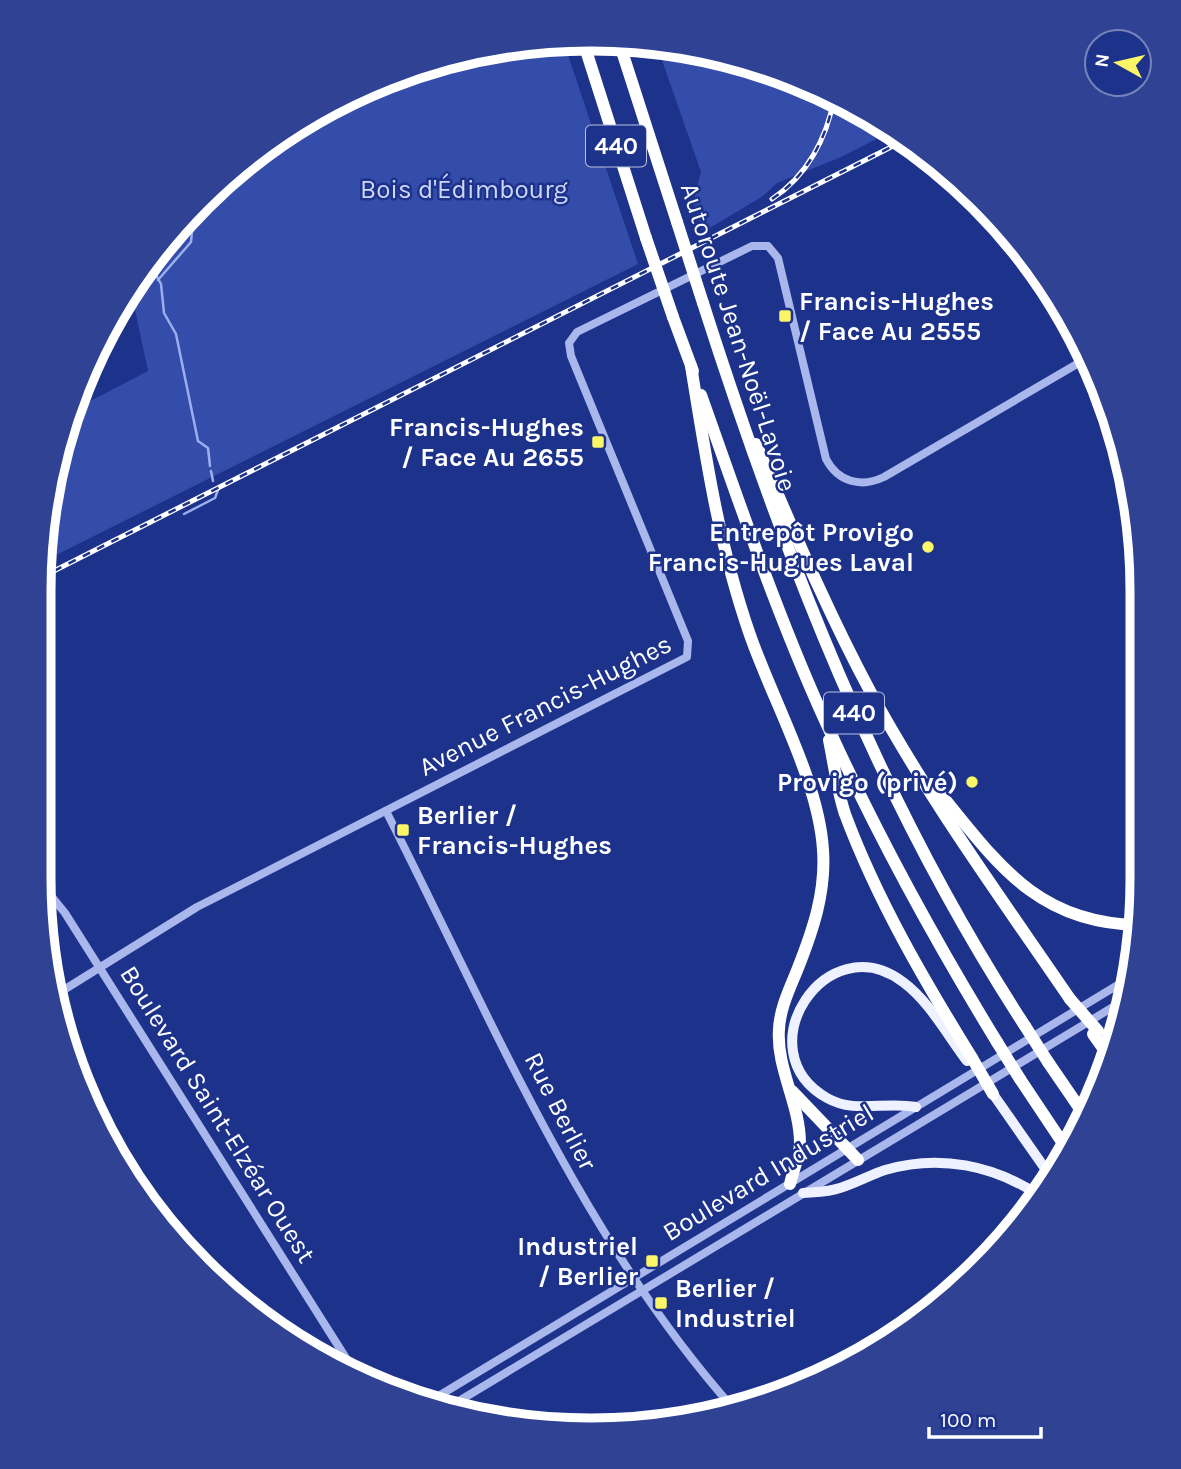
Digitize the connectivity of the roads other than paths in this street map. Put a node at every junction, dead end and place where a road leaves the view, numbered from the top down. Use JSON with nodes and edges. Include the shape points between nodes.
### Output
{"nodes":[{"id":1,"x":586,"y":51,"type":"edge"},
{"id":2,"x":622,"y":52,"type":"edge"},
{"id":3,"x":1080,"y":363,"type":"edge"},
{"id":4,"x":691,"y":366,"type":"junction"},
{"id":5,"x":728,"y":379,"type":"junction"},
{"id":6,"x":823,"y":716,"type":"junction"},
{"id":7,"x":900,"y":743,"type":"junction"},
{"id":8,"x":386,"y":811,"type":"junction"},
{"id":9,"x":52,"y":896,"type":"edge"},
{"id":10,"x":1128,"y":924,"type":"edge"},
{"id":11,"x":100,"y":968,"type":"junction"},
{"id":12,"x":1120,"y":984,"type":"edge"},
{"id":13,"x":63,"y":991,"type":"edge"},
{"id":14,"x":1115,"y":1006,"type":"edge"},
{"id":15,"x":1095,"y":1032,"type":"junction"},
{"id":16,"x":1105,"y":1042,"type":"edge"},
{"id":17,"x":1104,"y":1047,"type":"edge"},
{"id":18,"x":969,"y":1060,"type":"junction"},
{"id":19,"x":791,"y":1090,"type":"junction"},
{"id":20,"x":993,"y":1094,"type":"joint"},
{"id":21,"x":916,"y":1107,"type":"junction"},
{"id":22,"x":1079,"y":1108,"type":"edge"},
{"id":23,"x":1062,"y":1141,"type":"edge"},
{"id":24,"x":847,"y":1149,"type":"junction"},
{"id":25,"x":859,"y":1160,"type":"junction"},
{"id":26,"x":1045,"y":1168,"type":"edge"},
{"id":27,"x":790,"y":1184,"type":"junction"},
{"id":28,"x":1030,"y":1190,"type":"edge"},
{"id":29,"x":803,"y":1193,"type":"junction"},
{"id":30,"x":634,"y":1278,"type":"junction"},
{"id":31,"x":643,"y":1291,"type":"junction"},
{"id":32,"x":348,"y":1361,"type":"edge"},
{"id":33,"x":438,"y":1396,"type":"edge"},
{"id":34,"x":727,"y":1401,"type":"edge"},
{"id":35,"x":458,"y":1402,"type":"edge"}],
"edges":[{"from":1,"to":4,"type":"highway","name":"Autoroute Jean-Noël-Lavoie","number":"440","bridge":true},
{"from":2,"to":5,"type":"highway","name":"Autoroute Jean-Noël-Lavoie","number":"440","bridge":true},
{"from":3,"to":8,"type":"street","name":"Avenue Francis-Hughes","via":[[884,477],[857,483],[835,472],[824,455],[778,258],[770,247],[752,246],[577,332],[569,341],[571,356],[688,641],[689,654]]},
{"from":4,"to":6,"type":"highway","name":"Autoroute Jean-Noël-Lavoie","number":"440","via":[[766,575]]},
{"from":4,"to":19,"type":"highway","via":[[713,505],[727,560],[822,833],[824,874],[819,908],[779,1024],[780,1052]]},
{"from":5,"to":7,"type":"highway","via":[[824,598]]},
{"from":5,"to":22,"type":"highway","name":"Autoroute Jean-Noël-Lavoie","number":"440","bridge":true,"via":[[777,527],[853,710],[937,877]]},
{"from":6,"to":18,"type":"highway","via":[[844,811],[858,845]]},
{"from":6,"to":23,"type":"highway","name":"Autoroute Jean-Noël-Lavoie","number":"440","bridge":true,"via":[[893,860],[997,1042]]},
{"from":7,"to":10,"type":"highway","via":[[988,852],[1026,890],[1084,918]]},
{"from":7,"to":15,"type":"highway","bridge":true},
{"from":8,"to":11,"type":"street","name":"Avenue Francis-Hughes","via":[[197,907]]},
{"from":8,"to":30,"type":"street","name":"Rue Berlier","via":[[575,1184]]},
{"from":9,"to":11,"type":"street","name":"Boulevard Saint-Elzéar Ouest"},
{"from":11,"to":13,"type":"street","name":"Avenue Francis-Hughes"},
{"from":11,"to":32,"type":"street","name":"Boulevard Saint-Elzéar Ouest"},
{"from":12,"to":21,"type":"street","name":"Boulevard Industriel"},
{"from":14,"to":25,"type":"street","name":"Boulevard Industriel"},
{"from":15,"to":16,"type":"highway"},
{"from":15,"to":17,"type":"highway"},
{"from":18,"to":20,"type":"highway","bridge":true},
{"from":18,"to":21,"type":"main road","via":[[917,995],[896,977],[856,968],[817,985],[800,1007],[793,1033],[796,1059],[808,1081],[825,1097],[847,1105],[892,1102]]},
{"from":19,"to":24,"type":"highway"},
{"from":19,"to":27,"type":"highway","via":[[800,1145]]},
{"from":20,"to":26,"type":"main road"},
{"from":21,"to":24,"type":"street","name":"Boulevard Industriel"},
{"from":24,"to":25,"type":"highway"},
{"from":24,"to":27,"type":"street","name":"Boulevard Industriel"},
{"from":25,"to":29,"type":"street","name":"Boulevard Industriel"},
{"from":27,"to":30,"type":"street","name":"Boulevard Industriel"},
{"from":28,"to":29,"type":"main road","via":[[988,1170],[939,1162],[891,1168],[838,1189]]},
{"from":29,"to":31,"type":"street","name":"Boulevard Industriel"},
{"from":30,"to":31,"type":"street","name":"Rue Berlier"},
{"from":30,"to":33,"type":"street","name":"Boulevard Industriel"},
{"from":31,"to":34,"type":"street","name":"Rue Berlier","via":[[686,1354]]},
{"from":31,"to":35,"type":"street","name":"Boulevard Industriel"}]}
